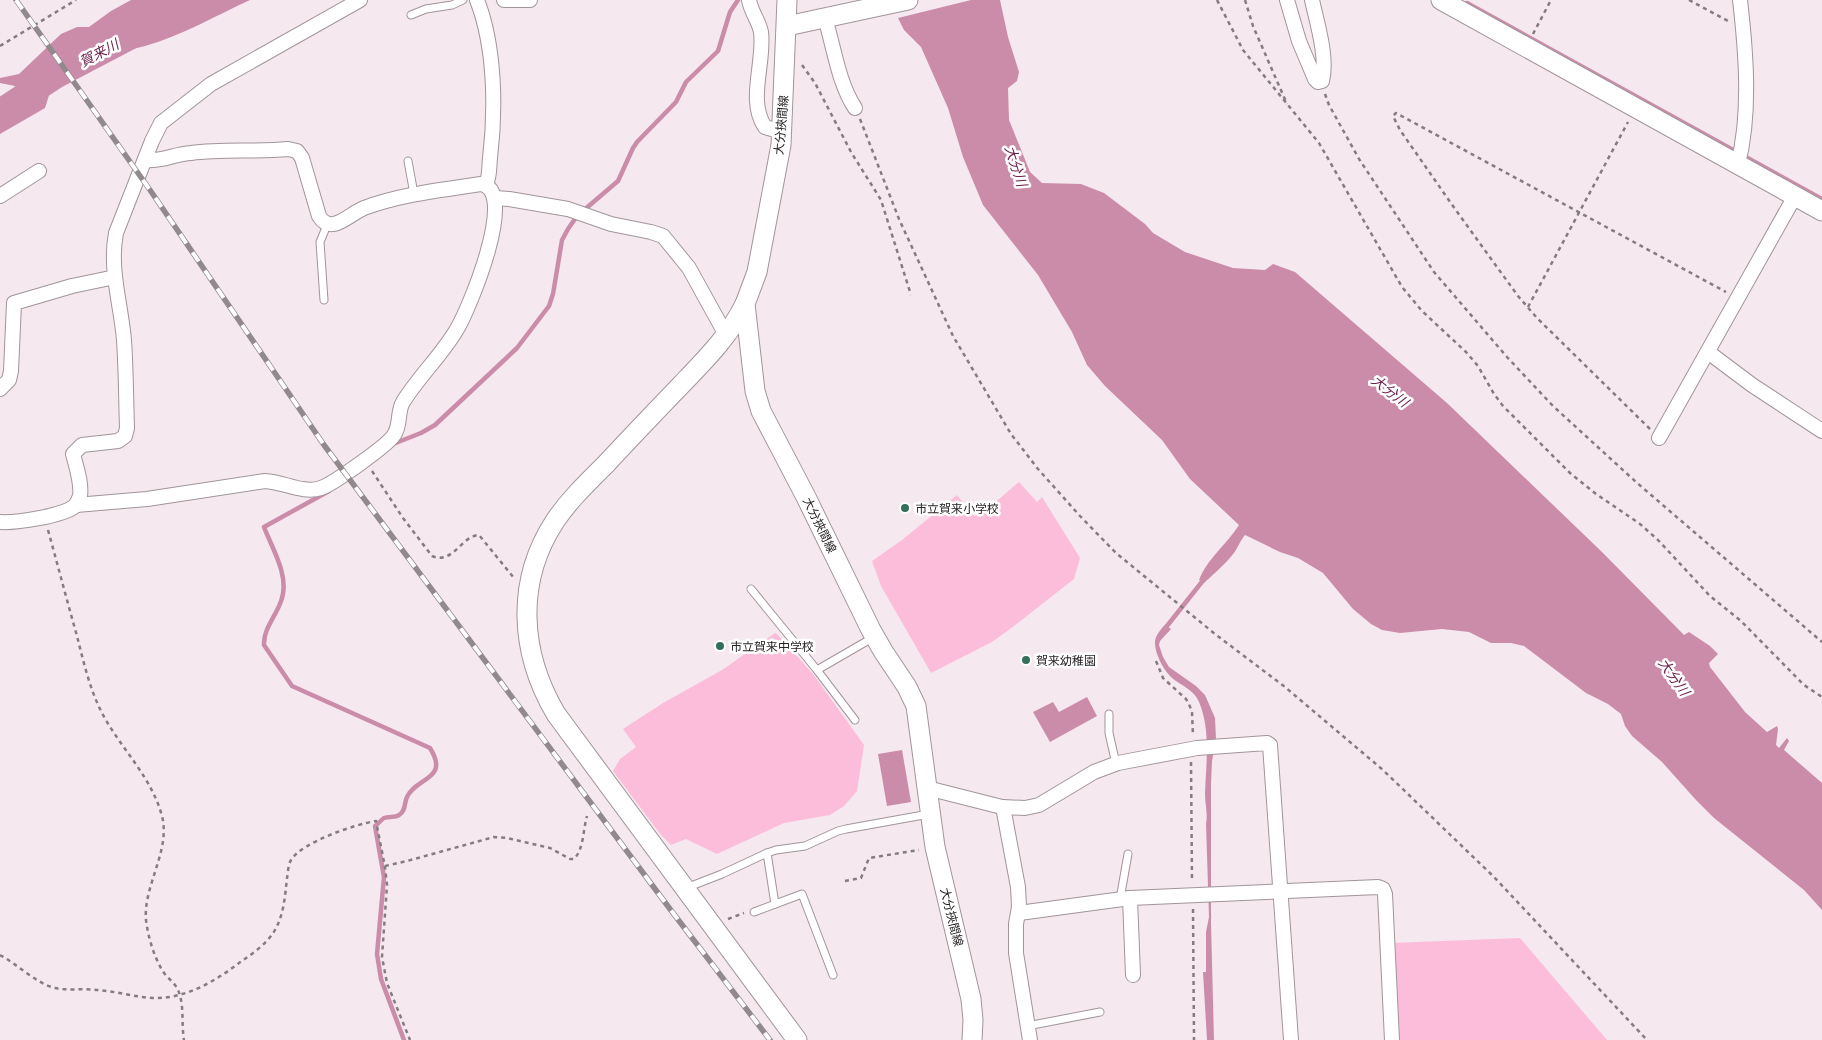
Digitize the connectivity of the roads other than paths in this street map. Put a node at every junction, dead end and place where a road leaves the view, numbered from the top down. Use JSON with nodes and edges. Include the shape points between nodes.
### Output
{"nodes":[{"id":1,"x":360,"y":0,"type":"edge"},
{"id":2,"x":463,"y":0,"type":"edge"},
{"id":3,"x":477,"y":0,"type":"edge"},
{"id":4,"x":504,"y":0,"type":"edge"},
{"id":5,"x":530,"y":0,"type":"edge"},
{"id":6,"x":749,"y":0,"type":"edge"},
{"id":7,"x":787,"y":0,"type":"edge"},
{"id":8,"x":908,"y":0,"type":"edge"},
{"id":9,"x":1287,"y":0,"type":"edge"},
{"id":10,"x":1312,"y":0,"type":"edge"},
{"id":11,"x":1441,"y":0,"type":"edge"},
{"id":12,"x":1740,"y":0,"type":"edge"},
{"id":13,"x":411,"y":15,"type":"dead end"},
{"id":14,"x":830,"y":17,"type":"junction"},
{"id":15,"x":787,"y":26,"type":"junction"},
{"id":16,"x":855,"y":108,"type":"road end"},
{"id":17,"x":782,"y":132,"type":"junction"},
{"id":18,"x":145,"y":160,"type":"junction"},
{"id":19,"x":408,"y":161,"type":"dead end"},
{"id":20,"x":1738,"y":164,"type":"junction"},
{"id":21,"x":39,"y":171,"type":"dead end"},
{"id":22,"x":486,"y":184,"type":"junction"},
{"id":23,"x":414,"y":194,"type":"junction"},
{"id":24,"x":0,"y":196,"type":"edge"},
{"id":25,"x":1795,"y":196,"type":"junction"},
{"id":26,"x":495,"y":198,"type":"junction"},
{"id":27,"x":1822,"y":211,"type":"edge"},
{"id":28,"x":327,"y":225,"type":"junction"},
{"id":29,"x":115,"y":277,"type":"junction"},
{"id":30,"x":324,"y":300,"type":"dead end"},
{"id":31,"x":745,"y":304,"type":"junction"},
{"id":32,"x":726,"y":335,"type":"junction"},
{"id":33,"x":1708,"y":352,"type":"junction"},
{"id":34,"x":0,"y":389,"type":"edge"},
{"id":35,"x":1822,"y":431,"type":"edge"},
{"id":36,"x":1660,"y":438,"type":"road end"},
{"id":37,"x":76,"y":505,"type":"junction"},
{"id":38,"x":0,"y":522,"type":"edge"},
{"id":39,"x":751,"y":590,"type":"dead end"},
{"id":40,"x":875,"y":637,"type":"junction"},
{"id":41,"x":818,"y":670,"type":"junction"},
{"id":42,"x":1109,"y":714,"type":"dead end"},
{"id":43,"x":855,"y":720,"type":"dead end"},
{"id":44,"x":1116,"y":764,"type":"junction"},
{"id":45,"x":927,"y":788,"type":"junction"},
{"id":46,"x":1003,"y":808,"type":"junction"},
{"id":47,"x":930,"y":814,"type":"junction"},
{"id":48,"x":767,"y":853,"type":"junction"},
{"id":49,"x":1128,"y":854,"type":"dead end"},
{"id":50,"x":685,"y":889,"type":"junction"},
{"id":51,"x":1280,"y":891,"type":"junction"},
{"id":52,"x":1125,"y":898,"type":"junction"},
{"id":53,"x":775,"y":904,"type":"junction"},
{"id":54,"x":754,"y":912,"type":"road end"},
{"id":55,"x":1018,"y":913,"type":"junction"},
{"id":56,"x":832,"y":975,"type":"dead end"},
{"id":57,"x":1133,"y":976,"type":"dead end"},
{"id":58,"x":1100,"y":1012,"type":"dead end"},
{"id":59,"x":1028,"y":1033,"type":"edge"},
{"id":60,"x":797,"y":1040,"type":"edge"},
{"id":61,"x":972,"y":1040,"type":"edge"},
{"id":62,"x":1290,"y":1040,"type":"edge"},
{"id":63,"x":1392,"y":1040,"type":"edge"}],
"edges":[{"from":1,"to":18,"type":"street","via":[[211,84],[161,123]]},
{"from":2,"to":13,"type":"lane"},
{"from":3,"to":22,"type":"street","via":[[492,68],[494,133]]},
{"from":4,"to":5,"type":"street"},
{"from":6,"to":17,"type":"street","via":[[760,31],[759,115],[764,128]]},
{"from":7,"to":15,"type":"street","name":"大分挾間線"},
{"from":8,"to":14,"type":"street"},
{"from":9,"to":10,"type":"street","via":[[1299,41],[1318,82],[1323,77],[1323,60]]},
{"from":11,"to":20,"type":"street"},
{"from":12,"to":20,"type":"street","via":[[1746,110]]},
{"from":14,"to":15,"type":"street"},
{"from":14,"to":16,"type":"street","via":[[842,80]]},
{"from":15,"to":17,"type":"street","name":"大分挾間線"},
{"from":17,"to":31,"type":"street","name":"大分挾間線","via":[[758,266]]},
{"from":18,"to":28,"type":"street","via":[[200,152],[297,151],[319,216]]},
{"from":18,"to":29,"type":"street","via":[[116,233],[113,246]]},
{"from":19,"to":23,"type":"lane"},
{"from":20,"to":25,"type":"street"},
{"from":21,"to":24,"type":"street"},
{"from":22,"to":23,"type":"street"},
{"from":22,"to":26,"type":"street"},
{"from":23,"to":28,"type":"street","via":[[369,206]]},
{"from":25,"to":27,"type":"street"},
{"from":25,"to":33,"type":"street"},
{"from":26,"to":32,"type":"street","via":[[568,209],[611,224],[663,236],[686,264]]},
{"from":26,"to":37,"type":"street","via":[[487,258],[460,324],[402,403],[394,436],[366,459],[316,490],[265,481],[147,499]]},
{"from":28,"to":30,"type":"lane","via":[[320,242]]},
{"from":29,"to":34,"type":"street","via":[[14,303],[11,371],[9,380]]},
{"from":29,"to":37,"type":"street","via":[[124,340],[127,428],[125,436],[118,441],[82,445],[74,454],[80,490]]},
{"from":31,"to":32,"type":"street"},
{"from":31,"to":40,"type":"street","name":"大分挾間線","via":[[753,380],[761,412]]},
{"from":32,"to":50,"type":"street","via":[[556,520],[536,562],[527,607],[532,662],[550,704]]},
{"from":33,"to":35,"type":"street"},
{"from":33,"to":36,"type":"street"},
{"from":37,"to":38,"type":"street","via":[[44,517]]},
{"from":39,"to":41,"type":"lane"},
{"from":40,"to":41,"type":"lane"},
{"from":40,"to":45,"type":"street","name":"大分挾間線","via":[[916,706]]},
{"from":41,"to":43,"type":"lane"},
{"from":42,"to":44,"type":"lane"},
{"from":44,"to":46,"type":"street","via":[[1094,772],[1039,806]]},
{"from":44,"to":51,"type":"street","via":[[1194,748],[1270,744]]},
{"from":45,"to":46,"type":"street"},
{"from":45,"to":47,"type":"street","name":"大分挾間線"},
{"from":46,"to":55,"type":"street","via":[[1018,887]]},
{"from":47,"to":48,"type":"lane","via":[[846,829],[805,846]]},
{"from":47,"to":61,"type":"street","name":"大分挾間線","via":[[971,998]]},
{"from":48,"to":50,"type":"lane"},
{"from":48,"to":53,"type":"lane"},
{"from":49,"to":52,"type":"lane"},
{"from":50,"to":60,"type":"street"},
{"from":51,"to":52,"type":"street"},
{"from":51,"to":62,"type":"street"},
{"from":51,"to":63,"type":"street","via":[[1375,886],[1383,889]]},
{"from":52,"to":55,"type":"street"},
{"from":52,"to":57,"type":"street"},
{"from":53,"to":54,"type":"lane"},
{"from":53,"to":56,"type":"lane","via":[[802,894]]},
{"from":55,"to":59,"type":"street","via":[[1016,953]]},
{"from":58,"to":59,"type":"lane"}]}
